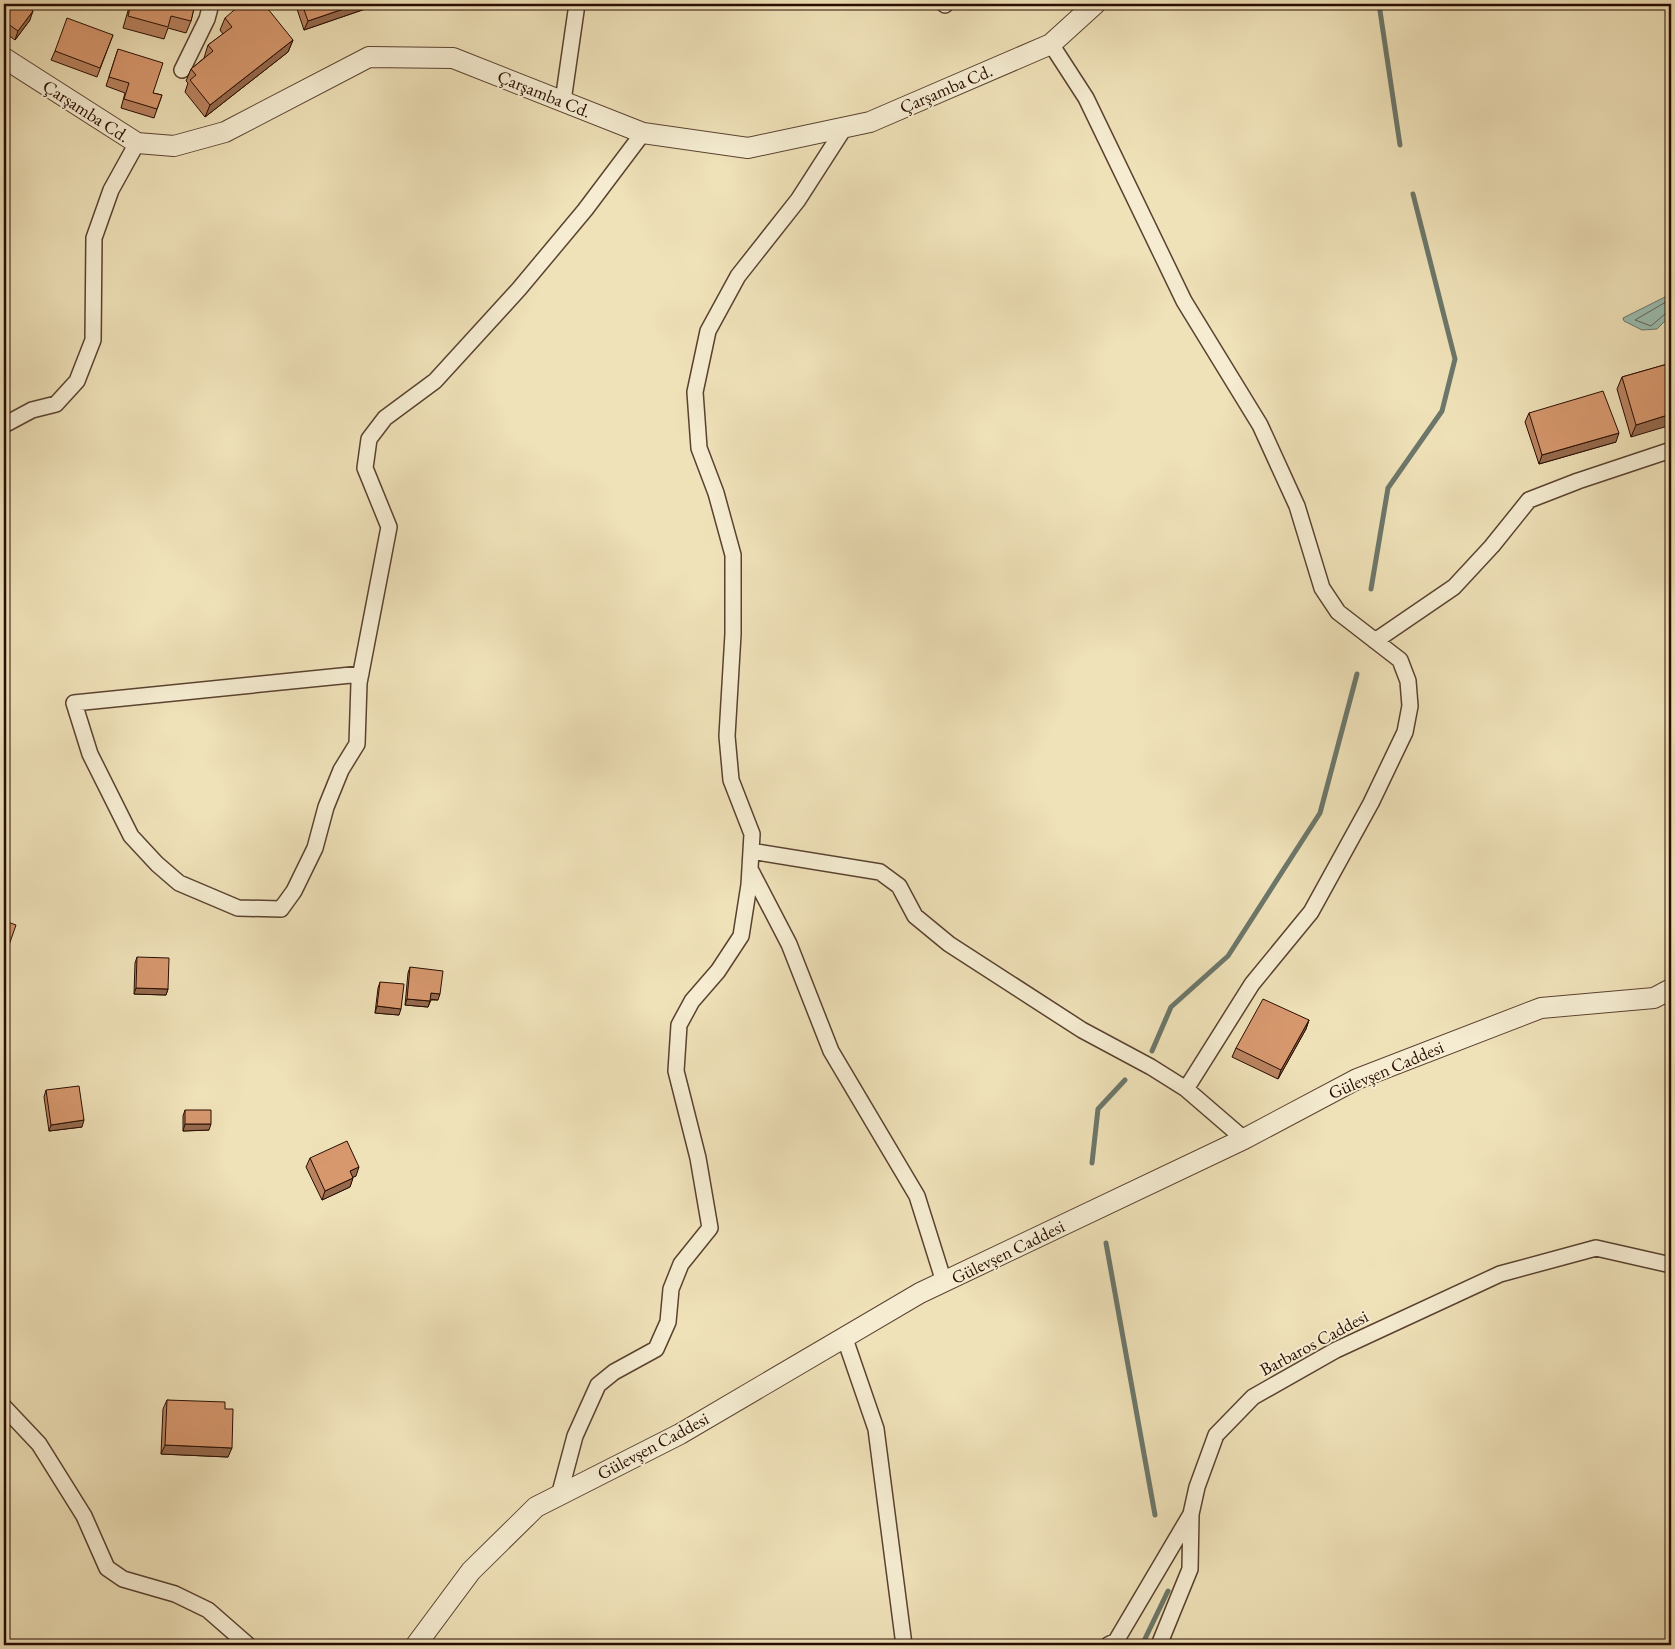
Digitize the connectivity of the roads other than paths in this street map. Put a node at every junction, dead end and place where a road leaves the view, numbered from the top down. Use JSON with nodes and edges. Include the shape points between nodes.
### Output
{"nodes":[{"id":1,"x":211,"y":4,"type":"edge"},
{"id":2,"x":577,"y":4,"type":"edge"},
{"id":3,"x":1095,"y":4,"type":"edge"},
{"id":4,"x":1051,"y":44,"type":"junction"},
{"id":5,"x":4,"y":58,"type":"edge"},
{"id":6,"x":182,"y":70,"type":"dead end"},
{"id":7,"x":563,"y":101,"type":"junction"},
{"id":8,"x":846,"y":127,"type":"junction"},
{"id":9,"x":643,"y":133,"type":"junction"},
{"id":10,"x":137,"y":143,"type":"junction"},
{"id":11,"x":4,"y":425,"type":"edge"},
{"id":12,"x":1671,"y":450,"type":"edge"},
{"id":13,"x":1375,"y":641,"type":"junction"},
{"id":14,"x":361,"y":674,"type":"junction"},
{"id":15,"x":751,"y":851,"type":"junction"},
{"id":16,"x":750,"y":868,"type":"junction"},
{"id":17,"x":1671,"y":989,"type":"edge"},
{"id":18,"x":1186,"y":1089,"type":"junction"},
{"id":19,"x":1244,"y":1139,"type":"junction"},
{"id":20,"x":1671,"y":1265,"type":"edge"},
{"id":21,"x":944,"y":1282,"type":"junction"},
{"id":22,"x":844,"y":1336,"type":"junction"},
{"id":23,"x":4,"y":1407,"type":"edge"},
{"id":24,"x":559,"y":1496,"type":"junction"},
{"id":25,"x":1191,"y":1514,"type":"junction"},
{"id":26,"x":248,"y":1645,"type":"edge"},
{"id":27,"x":416,"y":1645,"type":"edge"},
{"id":28,"x":904,"y":1645,"type":"edge"},
{"id":29,"x":1108,"y":1645,"type":"edge"},
{"id":30,"x":1159,"y":1645,"type":"edge"}],
"edges":[{"from":1,"to":6,"type":"street"},
{"from":2,"to":7,"type":"street"},
{"from":3,"to":4,"type":"street","name":"Çarşamba Cd."},
{"from":4,"to":8,"type":"street","name":"Çarşamba Cd.","via":[[870,122]]},
{"from":4,"to":13,"type":"street","via":[[1086,98],[1184,301],[1260,425],[1296,506],[1322,588],[1338,612]]},
{"from":5,"to":10,"type":"street","name":"Çarşamba Cd."},
{"from":7,"to":9,"type":"street","name":"Çarşamba Cd."},
{"from":7,"to":10,"type":"street","name":"Çarşamba Cd.","via":[[453,58],[369,57],[224,132],[174,146]]},
{"from":8,"to":9,"type":"street","name":"Çarşamba Cd.","via":[[748,148]]},
{"from":8,"to":15,"type":"street","via":[[798,200],[738,276],[708,331],[696,392],[699,448],[716,494],[732,555],[733,634],[727,736],[731,780],[752,834]]},
{"from":9,"to":14,"type":"street","via":[[585,210],[519,289],[435,381],[385,418],[369,439],[365,468],[389,527]]},
{"from":10,"to":11,"type":"street","via":[[111,190],[94,238],[93,340],[77,381],[56,404],[32,410]]},
{"from":12,"to":13,"type":"street","via":[[1529,500],[1454,587]]},
{"from":13,"to":18,"type":"street","via":[[1400,660],[1408,681],[1410,706],[1405,732],[1371,804],[1311,912],[1252,984]]},
{"from":14,"to":14,"type":"street","via":[[357,744],[341,770],[315,848],[294,891],[281,909],[238,908],[180,883],[157,864],[131,836],[90,754],[74,703]]},
{"from":15,"to":16,"type":"street"},
{"from":15,"to":18,"type":"street","via":[[880,872],[899,886],[915,916],[949,944],[1082,1030]]},
{"from":16,"to":21,"type":"street","via":[[789,944],[831,1051],[917,1196]]},
{"from":16,"to":24,"type":"street","via":[[741,936],[718,971],[692,1001],[680,1025],[676,1071],[698,1158],[710,1228],[681,1264],[671,1288],[668,1322],[656,1349],[598,1384],[576,1436]]},
{"from":17,"to":19,"type":"street","name":"Gülevşen Caddesi","via":[[1654,998],[1541,1008],[1357,1078]]},
{"from":18,"to":19,"type":"street"},
{"from":19,"to":21,"type":"street","name":"Gülevşen Caddesi"},
{"from":20,"to":25,"type":"street","name":"Barbaros Caddesi","via":[[1596,1248],[1500,1274],[1336,1350],[1254,1396],[1216,1435]]},
{"from":21,"to":22,"type":"street","name":"Gülevşen Caddesi"},
{"from":22,"to":24,"type":"street","name":"Gülevşen Caddesi","via":[[680,1434]]},
{"from":22,"to":28,"type":"street","via":[[876,1429]]},
{"from":23,"to":26,"type":"street","via":[[39,1444],[84,1516],[107,1568],[123,1579],[175,1594],[208,1610]]},
{"from":24,"to":27,"type":"street","name":"Gülevşen Caddesi","via":[[536,1507],[472,1571]]},
{"from":25,"to":29,"type":"street","name":"Barbaros Caddesi","via":[[1116,1641]]},
{"from":25,"to":30,"type":"street","via":[[1190,1569]]}]}
